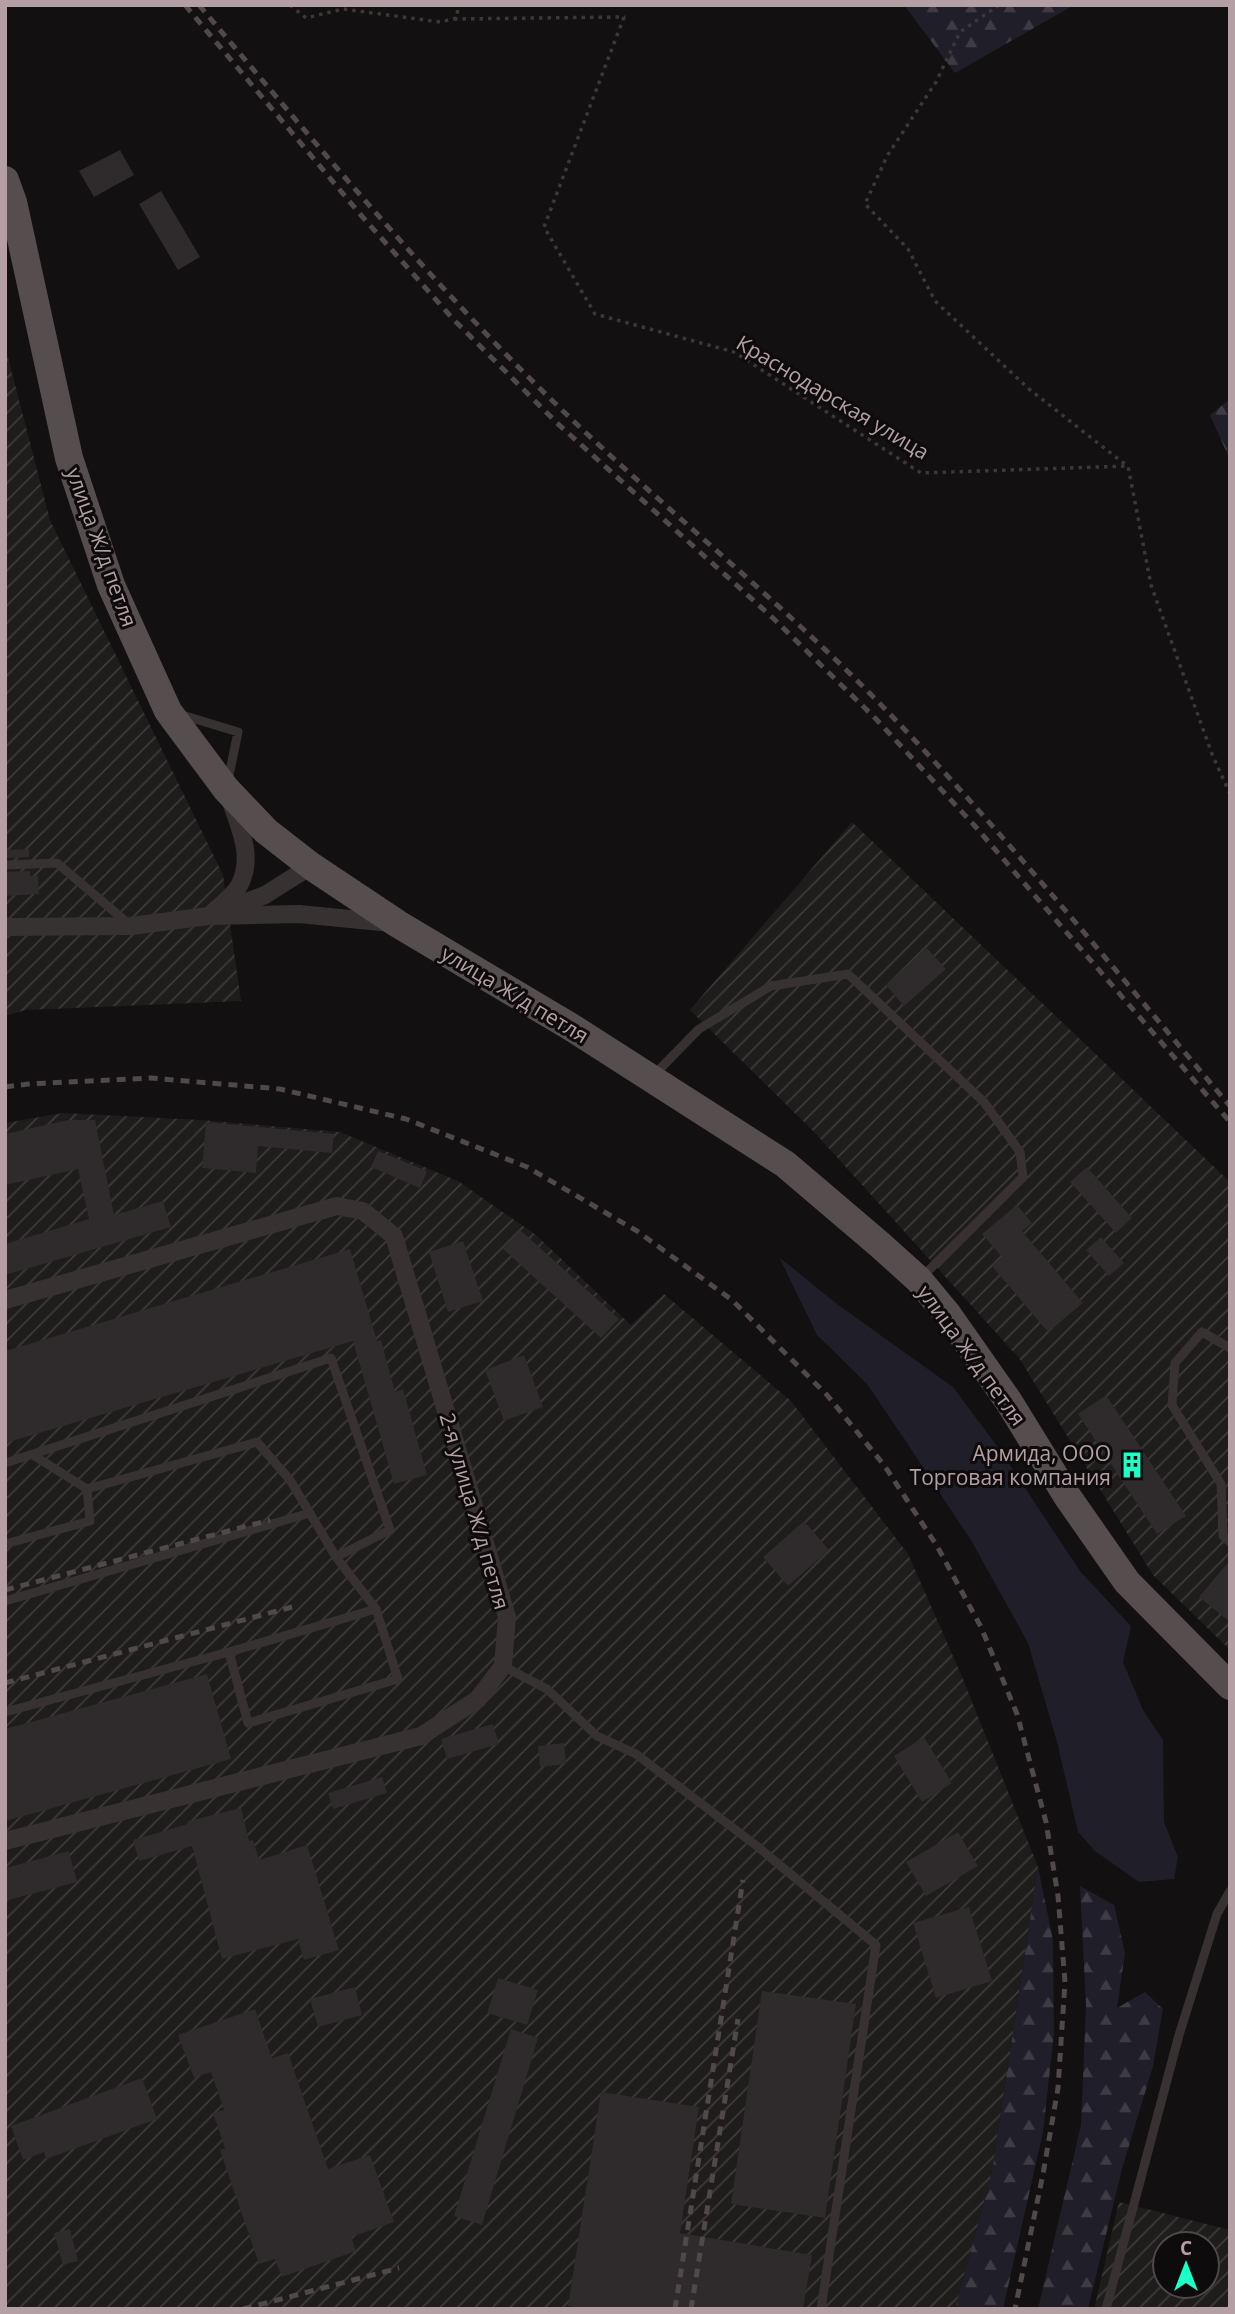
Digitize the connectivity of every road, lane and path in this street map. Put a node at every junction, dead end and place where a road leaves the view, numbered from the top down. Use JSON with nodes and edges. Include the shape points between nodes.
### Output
{"nodes":[{"id":1,"x":290,"y":5,"type":"edge"},
{"id":2,"x":458,"y":5,"type":"edge"},
{"id":3,"x":999,"y":5,"type":"edge"},
{"id":4,"x":454,"y":19,"type":"junction"},
{"id":5,"x":5,"y":180,"type":"edge"},
{"id":6,"x":1128,"y":466,"type":"junction"},
{"id":7,"x":168,"y":711,"type":"junction"},
{"id":8,"x":226,"y":789,"type":"junction"},
{"id":9,"x":1230,"y":794,"type":"edge"},
{"id":10,"x":5,"y":864,"type":"edge"},
{"id":11,"x":311,"y":866,"type":"junction"},
{"id":12,"x":209,"y":916,"type":"junction"},
{"id":13,"x":398,"y":924,"type":"junction"},
{"id":14,"x":131,"y":926,"type":"junction"},
{"id":15,"x":5,"y":927,"type":"edge"},
{"id":16,"x":651,"y":1078,"type":"junction"},
{"id":17,"x":919,"y":1280,"type":"junction"},
{"id":18,"x":5,"y":1300,"type":"edge"},
{"id":19,"x":1230,"y":1348,"type":"edge"},
{"id":20,"x":33,"y":1455,"type":"junction"},
{"id":21,"x":5,"y":1463,"type":"edge"},
{"id":22,"x":87,"y":1489,"type":"junction"},
{"id":23,"x":310,"y":1513,"type":"junction"},
{"id":24,"x":1230,"y":1542,"type":"edge"},
{"id":25,"x":5,"y":1544,"type":"edge"},
{"id":26,"x":336,"y":1557,"type":"junction"},
{"id":27,"x":5,"y":1601,"type":"edge"},
{"id":28,"x":376,"y":1609,"type":"junction"},
{"id":29,"x":229,"y":1652,"type":"junction"},
{"id":30,"x":503,"y":1665,"type":"junction"},
{"id":31,"x":1230,"y":1686,"type":"edge"},
{"id":32,"x":5,"y":1712,"type":"edge"},
{"id":33,"x":5,"y":1842,"type":"edge"},
{"id":34,"x":1230,"y":1891,"type":"edge"},
{"id":35,"x":1230,"y":1901,"type":"edge"},
{"id":36,"x":1217,"y":1914,"type":"junction"},
{"id":37,"x":821,"y":2309,"type":"edge"},
{"id":38,"x":1106,"y":2309,"type":"edge"}],
"edges":[{"from":1,"to":4,"type":"path","via":[[306,18],[342,9],[440,22]]},
{"from":2,"to":4,"type":"path"},
{"from":3,"to":6,"type":"path","via":[[961,32],[936,82],[887,156],[865,204],[908,249],[935,301],[1029,389]]},
{"from":4,"to":6,"type":"path","name":"Краснодарская улица","via":[[624,17],[544,227],[595,314],[734,352],[921,473]]},
{"from":5,"to":7,"type":"main road","name":"улица Ж/д петля","via":[[69,458],[111,585]]},
{"from":6,"to":9,"type":"path","via":[[1151,585]]},
{"from":7,"to":8,"type":"main road","name":"улица Ж/д петля"},
{"from":7,"to":8,"type":"lane","via":[[238,732]]},
{"from":8,"to":11,"type":"main road","name":"улица Ж/д петля","via":[[266,831]]},
{"from":8,"to":12,"type":"street","via":[[244,838],[246,861],[239,885]]},
{"from":10,"to":14,"type":"lane","via":[[57,863]]},
{"from":11,"to":12,"type":"street","via":[[265,895]]},
{"from":11,"to":13,"type":"main road","name":"улица Ж/д петля"},
{"from":12,"to":13,"type":"street","via":[[299,914]]},
{"from":12,"to":14,"type":"street"},
{"from":13,"to":16,"type":"main road","name":"улица Ж/д петля"},
{"from":14,"to":15,"type":"street"},
{"from":16,"to":17,"type":"main road","name":"улица Ж/д петля","via":[[785,1164]]},
{"from":16,"to":17,"type":"lane","via":[[699,1029],[771,986],[848,974],[984,1102],[1020,1152],[1023,1177]]},
{"from":17,"to":31,"type":"main road","name":"улица Ж/д петля","via":[[1009,1402],[1127,1582]]},
{"from":18,"to":30,"type":"street","name":"2-я улица Ж/д петля","via":[[337,1206],[363,1210],[394,1236],[507,1617]]},
{"from":19,"to":24,"type":"lane","via":[[1202,1332],[1175,1363],[1172,1405],[1221,1484],[1223,1536]]},
{"from":20,"to":21,"type":"lane"},
{"from":20,"to":22,"type":"lane"},
{"from":20,"to":26,"type":"lane","via":[[331,1358],[390,1530]]},
{"from":22,"to":23,"type":"lane","via":[[257,1442],[290,1480]]},
{"from":22,"to":25,"type":"lane","via":[[90,1521]]},
{"from":23,"to":26,"type":"lane"},
{"from":23,"to":27,"type":"lane"},
{"from":26,"to":28,"type":"lane"},
{"from":28,"to":29,"type":"lane"},
{"from":28,"to":29,"type":"lane","via":[[398,1679],[248,1723]]},
{"from":29,"to":32,"type":"lane"},
{"from":30,"to":33,"type":"street","via":[[478,1699],[421,1735]]},
{"from":30,"to":37,"type":"lane","via":[[547,1689],[597,1736],[647,1762],[876,1945]]},
{"from":34,"to":36,"type":"lane"},
{"from":35,"to":36,"type":"lane"},
{"from":36,"to":38,"type":"lane","via":[[1179,2035]]}]}
